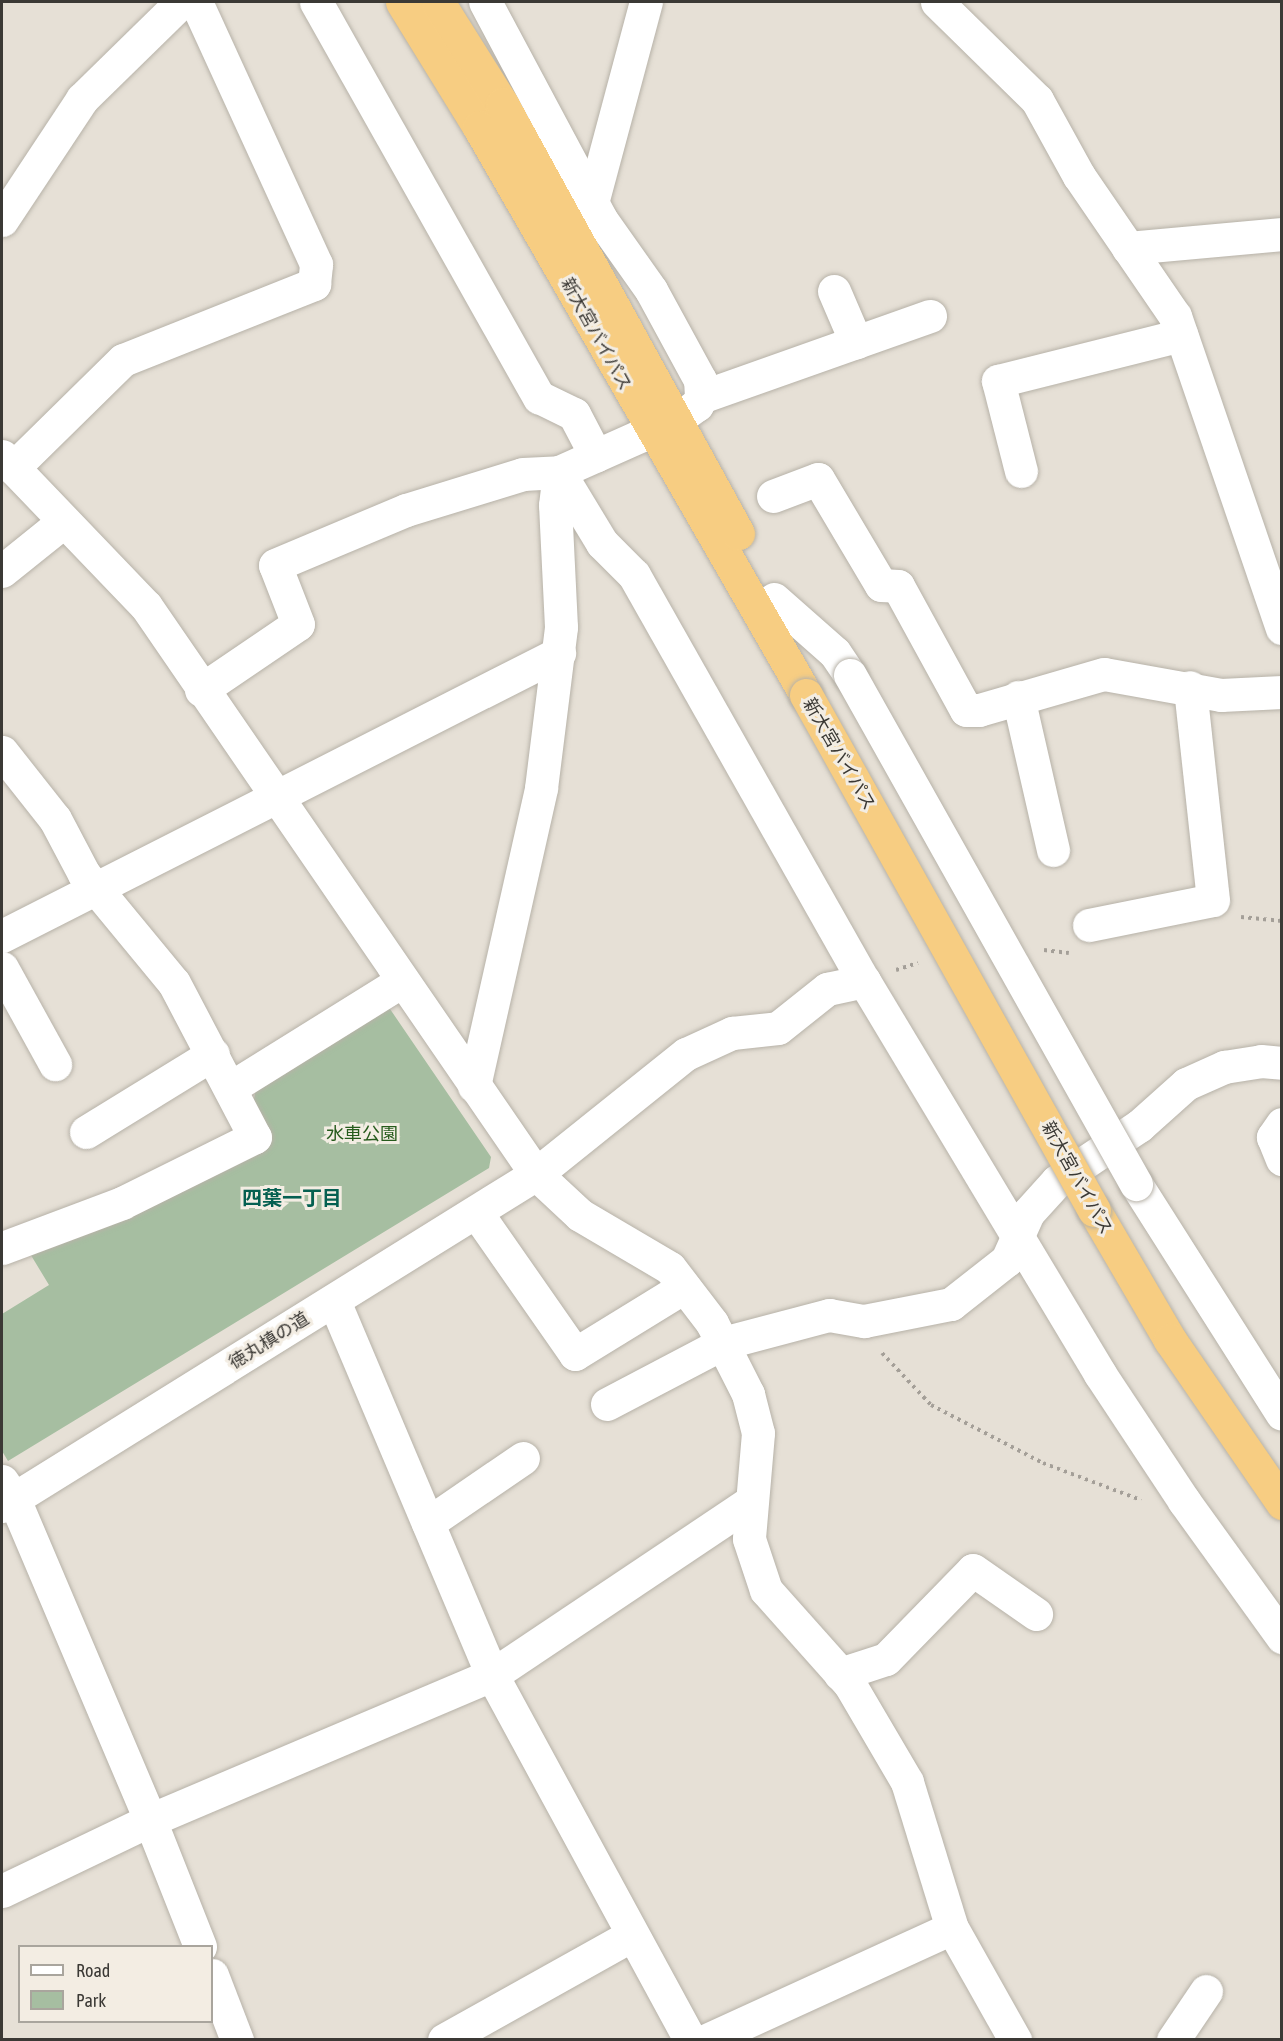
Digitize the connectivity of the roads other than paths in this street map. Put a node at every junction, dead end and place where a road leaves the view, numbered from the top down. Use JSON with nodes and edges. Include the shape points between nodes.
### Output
{"nodes":[{"id":1,"x":181,"y":2,"type":"edge"},
{"id":2,"x":196,"y":2,"type":"edge"},
{"id":3,"x":316,"y":2,"type":"edge"},
{"id":4,"x":402,"y":2,"type":"edge"},
{"id":5,"x":438,"y":2,"type":"edge"},
{"id":6,"x":485,"y":2,"type":"edge"},
{"id":7,"x":646,"y":2,"type":"edge"},
{"id":8,"x":937,"y":2,"type":"edge"},
{"id":9,"x":592,"y":203,"type":"junction"},
{"id":10,"x":2,"y":220,"type":"edge"},
{"id":11,"x":1281,"y":234,"type":"edge"},
{"id":12,"x":1128,"y":248,"type":"junction"},
{"id":13,"x":834,"y":291,"type":"dead end"},
{"id":14,"x":930,"y":316,"type":"dead end"},
{"id":15,"x":1181,"y":335,"type":"junction"},
{"id":16,"x":856,"y":342,"type":"junction"},
{"id":17,"x":701,"y":397,"type":"junction"},
{"id":18,"x":664,"y":425,"type":"junction"},
{"id":19,"x":596,"y":456,"type":"junction"},
{"id":20,"x":7,"y":462,"type":"edge"},
{"id":21,"x":1021,"y":471,"type":"dead end"},
{"id":22,"x":559,"y":472,"type":"junction"},
{"id":23,"x":773,"y":496,"type":"dead end"},
{"id":24,"x":63,"y":522,"type":"junction"},
{"id":25,"x":2,"y":571,"type":"edge"},
{"id":26,"x":1281,"y":628,"type":"edge"},
{"id":27,"x":559,"y":653,"type":"junction"},
{"id":28,"x":826,"y":686,"type":"junction"},
{"id":29,"x":1190,"y":687,"type":"junction"},
{"id":30,"x":201,"y":690,"type":"junction"},
{"id":31,"x":1281,"y":692,"type":"edge"},
{"id":32,"x":1018,"y":697,"type":"junction"},
{"id":33,"x":2,"y":752,"type":"edge"},
{"id":34,"x":276,"y":796,"type":"junction"},
{"id":35,"x":1053,"y":850,"type":"dead end"},
{"id":36,"x":96,"y":887,"type":"junction"},
{"id":37,"x":1089,"y":925,"type":"dead end"},
{"id":38,"x":2,"y":936,"type":"edge"},
{"id":39,"x":2,"y":968,"type":"edge"},
{"id":40,"x":402,"y":981,"type":"junction"},
{"id":41,"x":864,"y":981,"type":"junction"},
{"id":42,"x":213,"y":1054,"type":"junction"},
{"id":43,"x":1281,"y":1062,"type":"edge"},
{"id":44,"x":56,"y":1065,"type":"dead end"},
{"id":45,"x":474,"y":1086,"type":"junction"},
{"id":46,"x":230,"y":1088,"type":"junction"},
{"id":47,"x":1281,"y":1124,"type":"edge"},
{"id":48,"x":86,"y":1132,"type":"dead end"},
{"id":49,"x":1281,"y":1160,"type":"edge"},
{"id":50,"x":536,"y":1174,"type":"junction"},
{"id":51,"x":1113,"y":1199,"type":"junction"},
{"id":52,"x":476,"y":1212,"type":"junction"},
{"id":53,"x":1017,"y":1238,"type":"junction"},
{"id":54,"x":2,"y":1248,"type":"edge"},
{"id":55,"x":684,"y":1287,"type":"junction"},
{"id":56,"x":334,"y":1301,"type":"junction"},
{"id":57,"x":723,"y":1343,"type":"junction"},
{"id":58,"x":607,"y":1404,"type":"dead end"},
{"id":59,"x":1281,"y":1414,"type":"edge"},
{"id":60,"x":523,"y":1458,"type":"dead end"},
{"id":61,"x":1281,"y":1473,"type":"edge"},
{"id":62,"x":6,"y":1495,"type":"edge"},
{"id":63,"x":750,"y":1502,"type":"junction"},
{"id":64,"x":1281,"y":1503,"type":"edge"},
{"id":65,"x":428,"y":1523,"type":"junction"},
{"id":66,"x":1036,"y":1614,"type":"dead end"},
{"id":67,"x":1281,"y":1637,"type":"edge"},
{"id":68,"x":840,"y":1674,"type":"junction"},
{"id":69,"x":492,"y":1675,"type":"junction"},
{"id":70,"x":150,"y":1820,"type":"junction"},
{"id":71,"x":2,"y":1891,"type":"edge"},
{"id":72,"x":952,"y":1928,"type":"junction"},
{"id":73,"x":632,"y":1935,"type":"junction"},
{"id":74,"x":199,"y":1945,"type":"edge"},
{"id":75,"x":213,"y":1978,"type":"edge"},
{"id":76,"x":1206,"y":1991,"type":"dead end"},
{"id":77,"x":237,"y":2040,"type":"edge"},
{"id":78,"x":444,"y":2040,"type":"edge"},
{"id":79,"x":690,"y":2040,"type":"edge"},
{"id":80,"x":706,"y":2040,"type":"edge"},
{"id":81,"x":1015,"y":2040,"type":"edge"},
{"id":82,"x":1173,"y":2040,"type":"edge"}],
"edges":[{"from":1,"to":10,"type":"street","via":[[82,99]]},
{"from":2,"to":20,"type":"street","via":[[316,264],[314,284],[123,360]]},
{"from":3,"to":19,"type":"street","via":[[539,397],[574,414]]},
{"from":4,"to":18,"type":"highway","name":"新大宮バイパス"},
{"from":5,"to":18,"type":"highway","name":"新大宮バイパス","via":[[502,104]]},
{"from":6,"to":9,"type":"street"},
{"from":7,"to":9,"type":"street"},
{"from":8,"to":12,"type":"street","via":[[1037,100],[1079,176]]},
{"from":9,"to":17,"type":"street","via":[[651,290],[700,380]]},
{"from":11,"to":12,"type":"street"},
{"from":12,"to":15,"type":"street","via":[[1175,315]]},
{"from":13,"to":16,"type":"street"},
{"from":14,"to":16,"type":"street"},
{"from":15,"to":21,"type":"street","via":[[998,381]]},
{"from":15,"to":26,"type":"street"},
{"from":16,"to":17,"type":"street"},
{"from":17,"to":18,"type":"street","via":[[697,405]]},
{"from":18,"to":19,"type":"street"},
{"from":18,"to":28,"type":"highway","name":"新大宮バイパス"},
{"from":18,"to":28,"type":"highway","name":"新大宮バイパス"},
{"from":19,"to":22,"type":"street"},
{"from":20,"to":24,"type":"street"},
{"from":22,"to":27,"type":"street","via":[[555,505]]},
{"from":22,"to":30,"type":"street","via":[[523,474],[406,510],[275,565],[298,624]]},
{"from":22,"to":41,"type":"street","via":[[602,543],[634,575]]},
{"from":23,"to":32,"type":"street","via":[[818,478],[881,585],[898,586],[966,710],[979,710]]},
{"from":24,"to":25,"type":"street"},
{"from":24,"to":30,"type":"street","via":[[146,606]]},
{"from":27,"to":34,"type":"street"},
{"from":27,"to":45,"type":"street","via":[[541,788]]},
{"from":28,"to":51,"type":"highway","name":"新大宮バイパス"},
{"from":29,"to":31,"type":"street","via":[[1221,695]]},
{"from":29,"to":32,"type":"street","via":[[1104,674]]},
{"from":29,"to":37,"type":"street","via":[[1213,900]]},
{"from":30,"to":34,"type":"street"},
{"from":32,"to":35,"type":"street"},
{"from":33,"to":36,"type":"street","via":[[56,819],[84,874]]},
{"from":34,"to":36,"type":"street"},
{"from":34,"to":40,"type":"street"},
{"from":36,"to":38,"type":"street"},
{"from":36,"to":42,"type":"street","via":[[174,983]]},
{"from":39,"to":44,"type":"street"},
{"from":40,"to":45,"type":"street"},
{"from":40,"to":46,"type":"street"},
{"from":41,"to":50,"type":"street","name":"徳丸槙の道","via":[[827,989],[778,1028],[732,1033],[686,1054]]},
{"from":41,"to":53,"type":"street"},
{"from":42,"to":46,"type":"street"},
{"from":42,"to":48,"type":"street"},
{"from":43,"to":53,"type":"street","via":[[1224,1067],[1186,1084],[1139,1126],[1057,1181],[1028,1214]]},
{"from":45,"to":50,"type":"street"},
{"from":46,"to":54,"type":"street","via":[[255,1137],[122,1203]]},
{"from":47,"to":49,"type":"street","via":[[1273,1137]]},
{"from":50,"to":52,"type":"street","name":"徳丸槙の道"},
{"from":50,"to":55,"type":"street","via":[[580,1215],[670,1268]]},
{"from":51,"to":59,"type":"street"},
{"from":51,"to":61,"type":"highway","name":"新大宮バイパス","via":[[1182,1328]]},
{"from":51,"to":64,"type":"highway","name":"新大宮バイパス","via":[[1170,1340]]},
{"from":52,"to":55,"type":"street","via":[[575,1354]]},
{"from":52,"to":56,"type":"street","name":"徳丸槙の道"},
{"from":53,"to":57,"type":"street","via":[[1007,1260],[951,1304],[864,1321],[829,1315]]},
{"from":53,"to":67,"type":"street","via":[[1100,1374]]},
{"from":55,"to":57,"type":"street"},
{"from":56,"to":62,"type":"street","name":"徳丸槙の道"},
{"from":56,"to":65,"type":"street"},
{"from":57,"to":58,"type":"street"},
{"from":57,"to":63,"type":"street","via":[[748,1394],[758,1433]]},
{"from":60,"to":65,"type":"street"},
{"from":62,"to":70,"type":"street"},
{"from":63,"to":68,"type":"street","via":[[749,1539],[766,1590]]},
{"from":63,"to":69,"type":"street"},
{"from":65,"to":69,"type":"street"},
{"from":66,"to":68,"type":"street","via":[[972,1570],[886,1659]]},
{"from":68,"to":72,"type":"street","via":[[907,1782]]},
{"from":69,"to":70,"type":"street"},
{"from":69,"to":73,"type":"street"},
{"from":70,"to":71,"type":"street"},
{"from":70,"to":74,"type":"street"},
{"from":72,"to":80,"type":"street"},
{"from":72,"to":81,"type":"street"},
{"from":73,"to":78,"type":"street"},
{"from":73,"to":79,"type":"street"},
{"from":75,"to":77,"type":"street"},
{"from":76,"to":82,"type":"street"}]}
